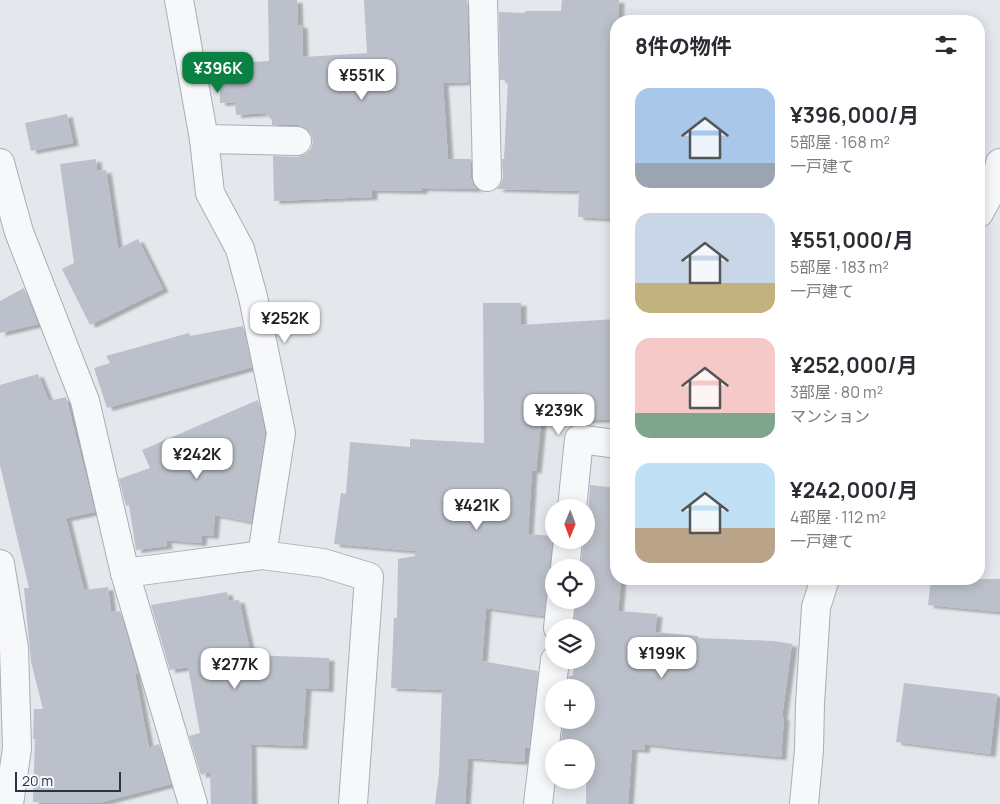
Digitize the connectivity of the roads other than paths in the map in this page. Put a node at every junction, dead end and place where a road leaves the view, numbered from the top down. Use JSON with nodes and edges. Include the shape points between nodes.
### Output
{"nodes":[{"id":1,"x":179,"y":0,"type":"edge"},
{"id":2,"x":483,"y":0,"type":"edge"},
{"id":3,"x":204,"y":139,"type":"junction"},
{"id":4,"x":297,"y":141,"type":"dead end"},
{"id":5,"x":0,"y":163,"type":"edge"},
{"id":6,"x":999,"y":176,"type":"edge"},
{"id":7,"x":487,"y":177,"type":"dead end"},
{"id":8,"x":985,"y":202,"type":"edge"},
{"id":9,"x":610,"y":443,"type":"edge"},
{"id":10,"x":573,"y":499,"type":"edge"},
{"id":11,"x":262,"y":555,"type":"junction"},
{"id":12,"x":0,"y":564,"type":"edge"},
{"id":13,"x":125,"y":573,"type":"junction"},
{"id":14,"x":823,"y":585,"type":"edge"},
{"id":15,"x":554,"y":669,"type":"edge"},
{"id":16,"x":9,"y":804,"type":"edge"},
{"id":17,"x":193,"y":804,"type":"edge"},
{"id":18,"x":353,"y":804,"type":"edge"},
{"id":19,"x":538,"y":804,"type":"edge"},
{"id":20,"x":804,"y":804,"type":"edge"}],
"edges":[{"from":1,"to":3,"type":"street"},
{"from":2,"to":7,"type":"street"},
{"from":3,"to":4,"type":"street"},
{"from":3,"to":11,"type":"street","via":[[210,193],[240,249],[281,433]]},
{"from":5,"to":13,"type":"street","via":[[19,232],[85,401]]},
{"from":6,"to":8,"type":"street"},
{"from":9,"to":10,"type":"street","via":[[580,439]]},
{"from":11,"to":13,"type":"street"},
{"from":11,"to":18,"type":"street","via":[[323,563],[369,576]]},
{"from":12,"to":16,"type":"street","via":[[14,648],[17,748]]},
{"from":13,"to":17,"type":"street"},
{"from":14,"to":20,"type":"street","via":[[816,607]]},
{"from":15,"to":19,"type":"street"}]}
